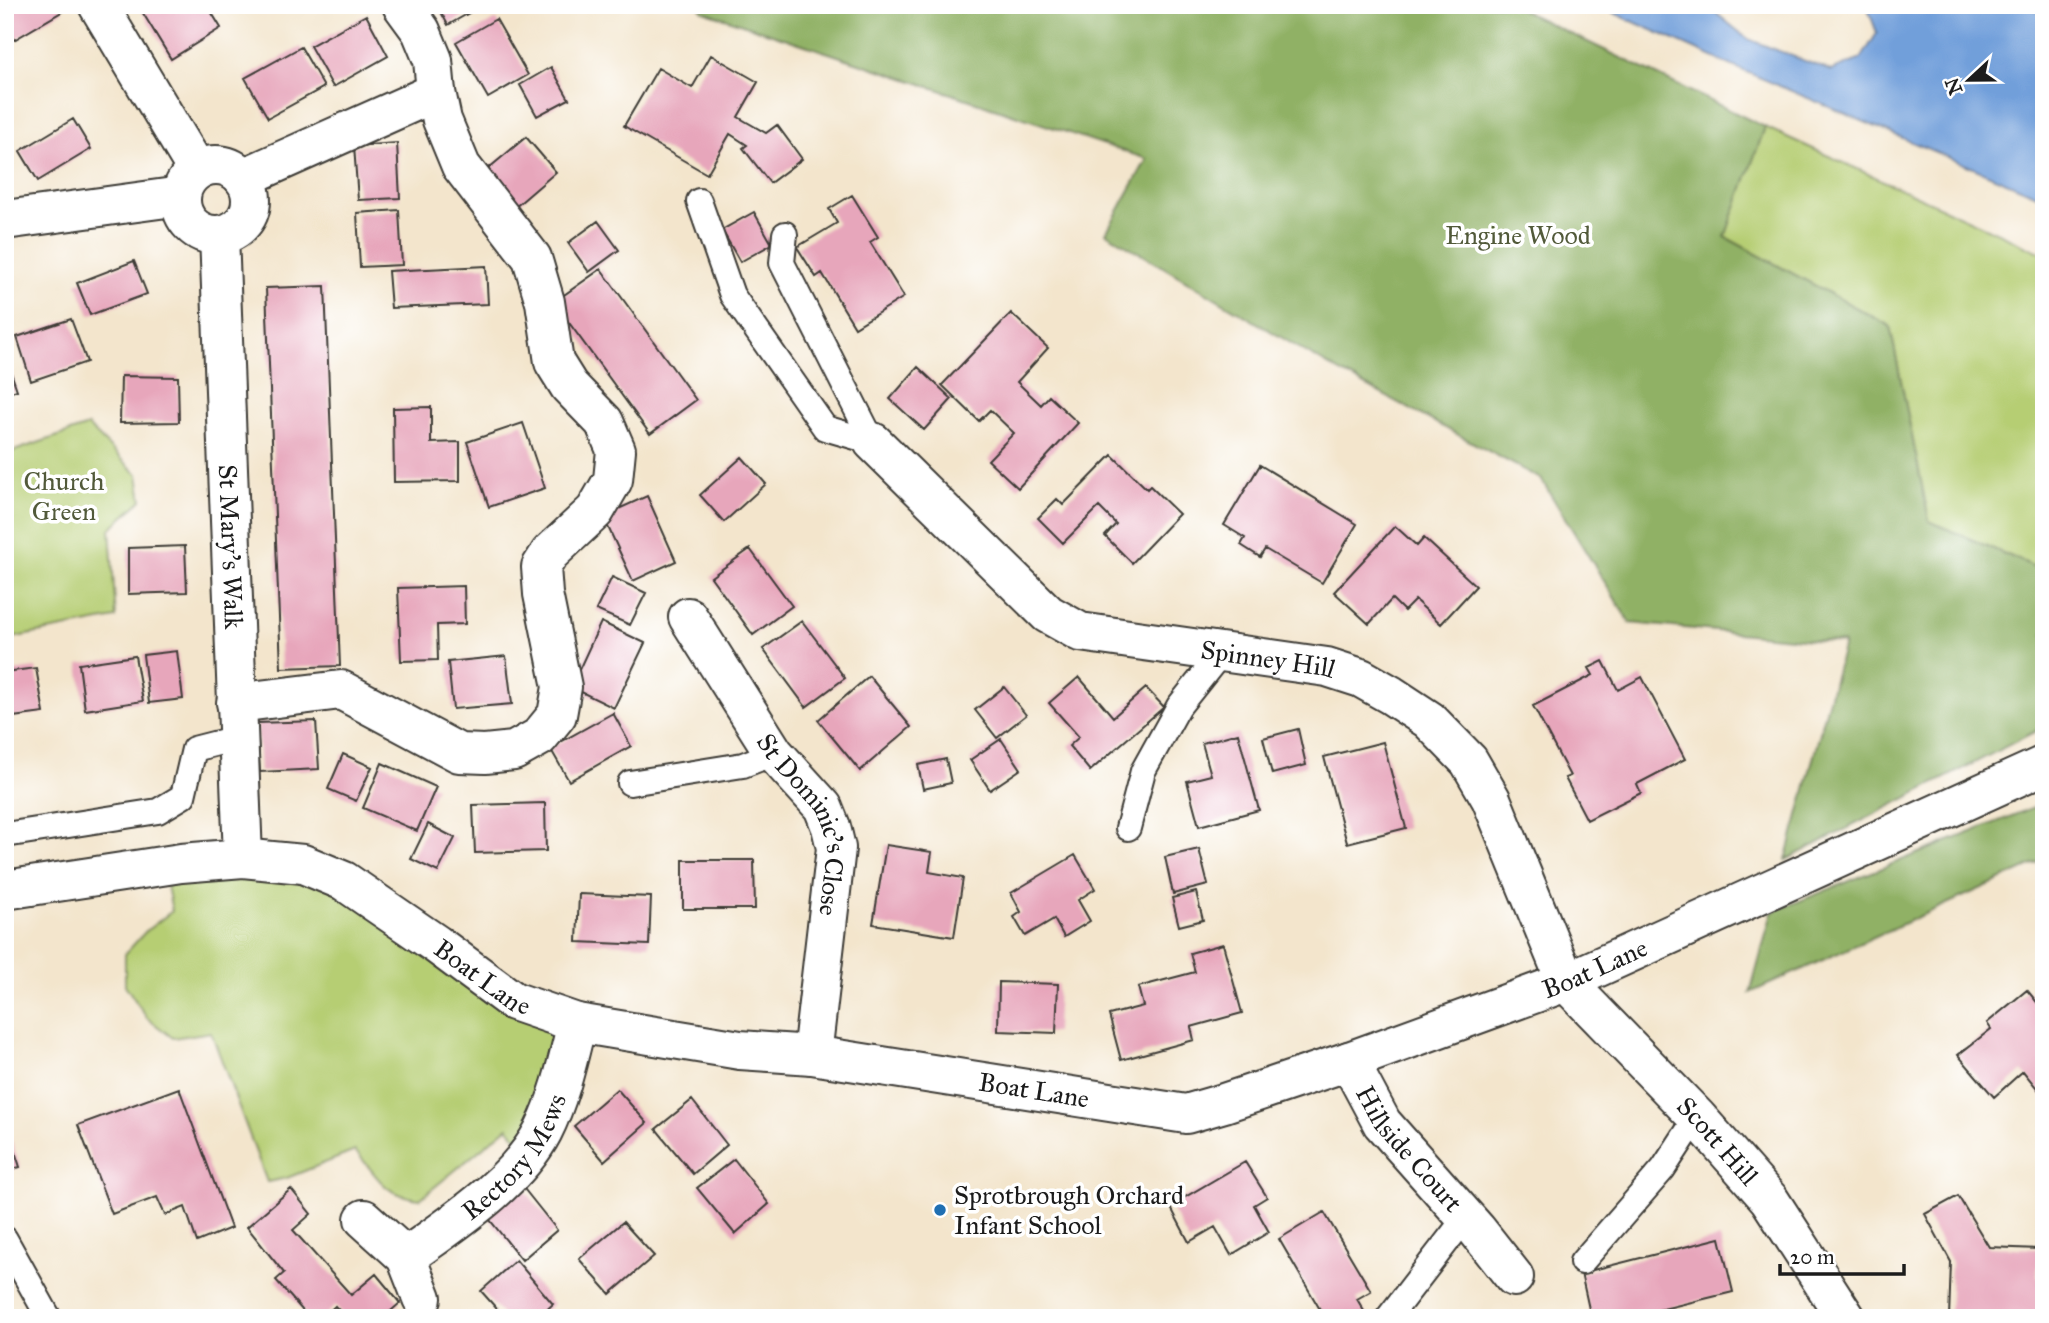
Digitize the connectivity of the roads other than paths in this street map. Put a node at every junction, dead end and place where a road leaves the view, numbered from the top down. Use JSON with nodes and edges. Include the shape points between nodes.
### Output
{"nodes":[{"id":1,"x":97,"y":5,"type":"edge"},
{"id":2,"x":402,"y":5,"type":"edge"},
{"id":3,"x":436,"y":92,"type":"junction"},
{"id":4,"x":243,"y":178,"type":"junction"},
{"id":5,"x":189,"y":183,"type":"junction"},
{"id":6,"x":699,"y":201,"type":"dead end"},
{"id":7,"x":5,"y":220,"type":"edge"},
{"id":8,"x":785,"y":234,"type":"dead end"},
{"id":9,"x":219,"y":235,"type":"junction"},
{"id":10,"x":873,"y":442,"type":"junction"},
{"id":11,"x":688,"y":617,"type":"dead end"},
{"id":12,"x":1222,"y":652,"type":"junction"},
{"id":13,"x":237,"y":720,"type":"junction"},
{"id":14,"x":774,"y":753,"type":"junction"},
{"id":15,"x":2044,"y":765,"type":"edge"},
{"id":16,"x":630,"y":783,"type":"dead end"},
{"id":17,"x":1128,"y":828,"type":"dead end"},
{"id":18,"x":5,"y":835,"type":"edge"},
{"id":19,"x":243,"y":858,"type":"junction"},
{"id":20,"x":5,"y":890,"type":"edge"},
{"id":21,"x":1566,"y":982,"type":"junction"},
{"id":22,"x":577,"y":1023,"type":"junction"},
{"id":23,"x":812,"y":1055,"type":"junction"},
{"id":24,"x":1349,"y":1061,"type":"junction"},
{"id":25,"x":1697,"y":1117,"type":"junction"},
{"id":26,"x":364,"y":1219,"type":"dead end"},
{"id":27,"x":1471,"y":1223,"type":"junction"},
{"id":28,"x":5,"y":1239,"type":"edge"},
{"id":29,"x":406,"y":1257,"type":"junction"},
{"id":30,"x":1582,"y":1262,"type":"dead end"},
{"id":31,"x":1514,"y":1277,"type":"dead end"},
{"id":32,"x":422,"y":1298,"type":"dead end"},
{"id":33,"x":49,"y":1318,"type":"edge"},
{"id":34,"x":1388,"y":1318,"type":"edge"},
{"id":35,"x":1846,"y":1318,"type":"edge"}],
"edges":[{"from":1,"to":5,"type":"street"},
{"from":2,"to":3,"type":"street","via":[[421,31],[433,60]]},
{"from":3,"to":4,"type":"street"},
{"from":3,"to":13,"type":"street","via":[[461,166],[532,258],[545,302],[554,362],[569,386],[604,422],[616,450],[612,480],[595,511],[541,567],[562,687],[556,715],[538,737],[513,751],[472,753],[459,753],[341,690]]},
{"from":4,"to":5,"type":"street","via":[[234,170],[210,165]]},
{"from":4,"to":9,"type":"street","via":[[251,197],[250,209],[235,229]]},
{"from":5,"to":7,"type":"street"},
{"from":5,"to":9,"type":"street","via":[[182,209],[187,220],[196,229]]},
{"from":6,"to":10,"type":"lane","via":[[732,295],[825,428]]},
{"from":8,"to":10,"type":"lane","via":[[782,263]]},
{"from":9,"to":13,"type":"street","name":"St Mary's Walk"},
{"from":10,"to":12,"type":"street","name":"Spinney Hill","via":[[1048,614],[1080,632]]},
{"from":11,"to":14,"type":"street","name":"St Dominic's Close"},
{"from":12,"to":17,"type":"lane","via":[[1179,706],[1143,771]]},
{"from":12,"to":21,"type":"street","name":"Spinney Hill","via":[[1327,667],[1361,678],[1429,720],[1469,761],[1491,799]]},
{"from":13,"to":18,"type":"lane","via":[[194,749],[183,796],[158,811]]},
{"from":13,"to":19,"type":"street","name":"St Mary's Walk"},
{"from":14,"to":16,"type":"lane","via":[[743,765]]},
{"from":14,"to":23,"type":"street","name":"St Dominic's Close","via":[[823,807],[836,848]]},
{"from":15,"to":21,"type":"street","name":"Boat Lane"},
{"from":19,"to":20,"type":"street","name":"Boat Lane"},
{"from":19,"to":22,"type":"street","name":"Boat Lane","via":[[303,864],[344,881],[513,1000]]},
{"from":21,"to":24,"type":"street","name":"Boat Lane"},
{"from":21,"to":25,"type":"street","name":"Scott Hill"},
{"from":22,"to":23,"type":"street","name":"Boat Lane","via":[[740,1050]]},
{"from":22,"to":29,"type":"street","name":"Rectory Mews","via":[[542,1132],[510,1177]]},
{"from":23,"to":24,"type":"street","name":"Boat Lane","via":[[1186,1114]]},
{"from":24,"to":27,"type":"street","name":"Hillside Court","via":[[1382,1123]]},
{"from":25,"to":30,"type":"lane","via":[[1663,1169]]},
{"from":25,"to":35,"type":"street","name":"Scott Hill","via":[[1769,1199]]},
{"from":26,"to":29,"type":"street"},
{"from":27,"to":31,"type":"street","name":"Hillside Court"},
{"from":27,"to":34,"type":"lane"},
{"from":28,"to":33,"type":"lane"},
{"from":29,"to":32,"type":"street"}]}
